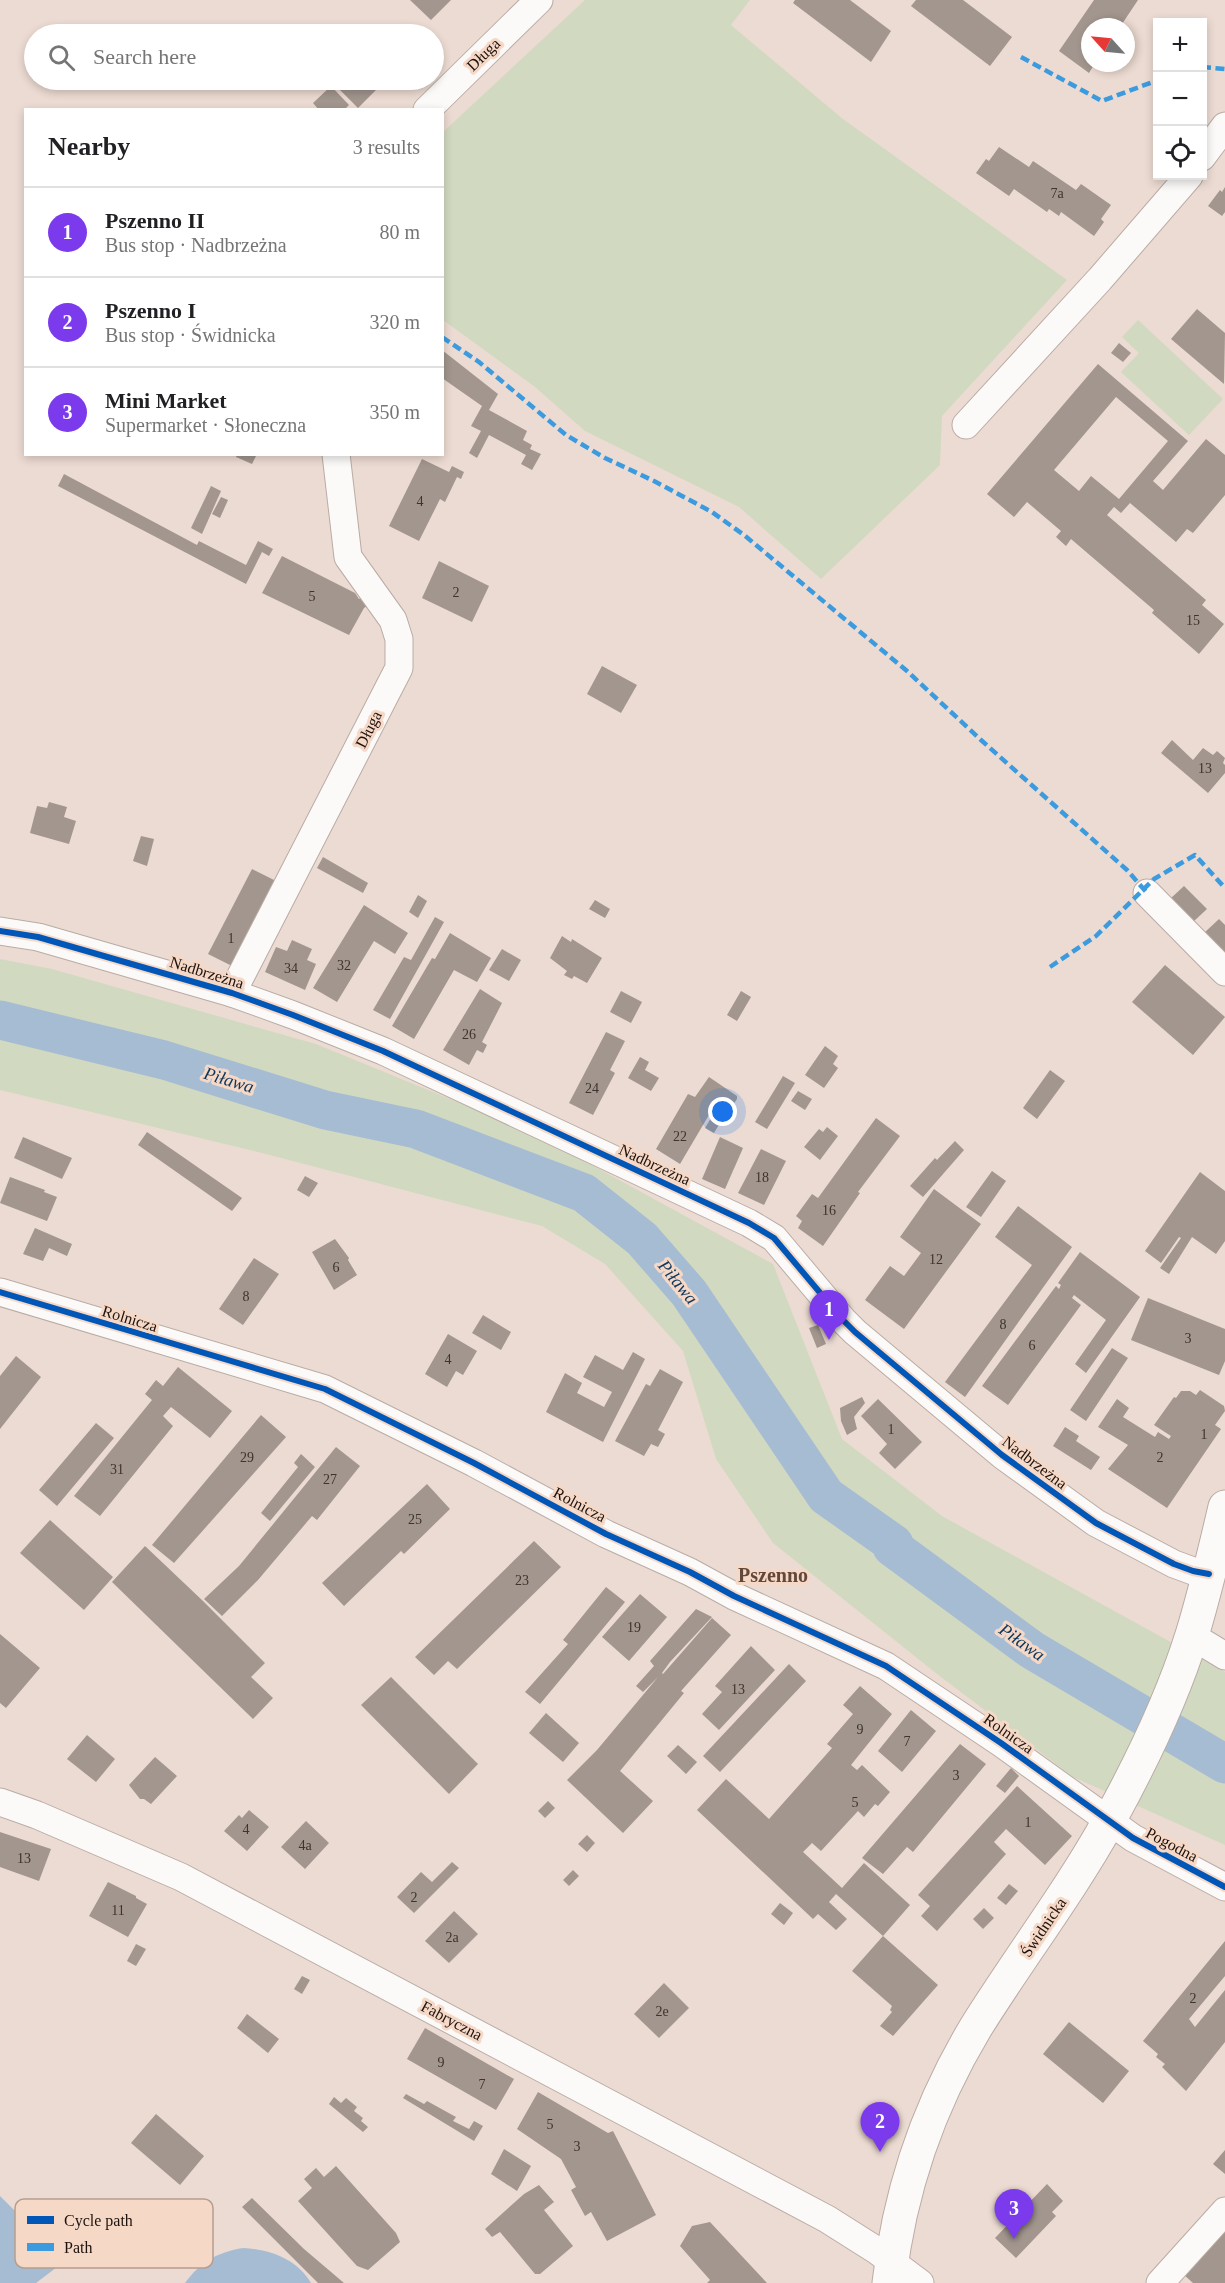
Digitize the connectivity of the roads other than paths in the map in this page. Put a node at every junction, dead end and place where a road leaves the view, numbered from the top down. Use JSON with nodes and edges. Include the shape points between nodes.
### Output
{"nodes":[{"id":1,"x":539,"y":0,"type":"edge"},
{"id":2,"x":429,"y":108,"type":"edge"},
{"id":3,"x":1225,"y":126,"type":"edge"},
{"id":4,"x":1207,"y":151,"type":"edge"},
{"id":5,"x":1186,"y":180,"type":"edge"},
{"id":6,"x":966,"y":424,"type":"dead end"},
{"id":7,"x":336,"y":456,"type":"edge"},
{"id":8,"x":1147,"y":893,"type":"dead end"},
{"id":9,"x":0,"y":931,"type":"edge"},
{"id":10,"x":1225,"y":972,"type":"edge"},
{"id":11,"x":232,"y":993,"type":"junction"},
{"id":12,"x":0,"y":1292,"type":"edge"},
{"id":13,"x":1225,"y":1508,"type":"edge"},
{"id":14,"x":1209,"y":1574,"type":"junction"},
{"id":15,"x":1189,"y":1643,"type":"junction"},
{"id":16,"x":1225,"y":1656,"type":"edge"},
{"id":17,"x":0,"y":1802,"type":"edge"},
{"id":18,"x":1117,"y":1807,"type":"junction"},
{"id":19,"x":1225,"y":1887,"type":"edge"},
{"id":20,"x":1225,"y":2211,"type":"edge"},
{"id":21,"x":890,"y":2273,"type":"edge"},
{"id":22,"x":920,"y":2283,"type":"edge"},
{"id":23,"x":1160,"y":2283,"type":"edge"}],
"edges":[{"from":1,"to":2,"type":"street","name":"Długa"},
{"from":3,"to":4,"type":"street"},
{"from":5,"to":6,"type":"street"},
{"from":7,"to":11,"type":"street","name":"Długa","via":[[348,557],[393,620],[399,639],[399,668]]},
{"from":8,"to":10,"type":"street"},
{"from":9,"to":11,"type":"street","name":"Nadbrzeżna","via":[[38,937]]},
{"from":11,"to":14,"type":"street","name":"Nadbrzeżna","via":[[383,1051],[774,1238],[843,1320],[1002,1455],[1096,1523],[1174,1564]]},
{"from":12,"to":18,"type":"street","name":"Rolnicza","via":[[325,1389],[606,1533],[886,1666],[1010,1749]]},
{"from":13,"to":14,"type":"main road","name":"Świdnicka"},
{"from":14,"to":15,"type":"main road","name":"Świdnicka"},
{"from":15,"to":16,"type":"street"},
{"from":15,"to":18,"type":"main road","name":"Świdnicka","via":[[1153,1733]]},
{"from":17,"to":21,"type":"street","name":"Fabryczna","via":[[181,1876],[827,2219]]},
{"from":18,"to":19,"type":"street","name":"Pogodna","via":[[1133,1838]]},
{"from":18,"to":21,"type":"main road","name":"Świdnicka","via":[[1081,1870],[979,2023],[953,2072],[914,2160]]},
{"from":20,"to":23,"type":"street"},
{"from":21,"to":22,"type":"street","name":"Fabryczna"}]}
